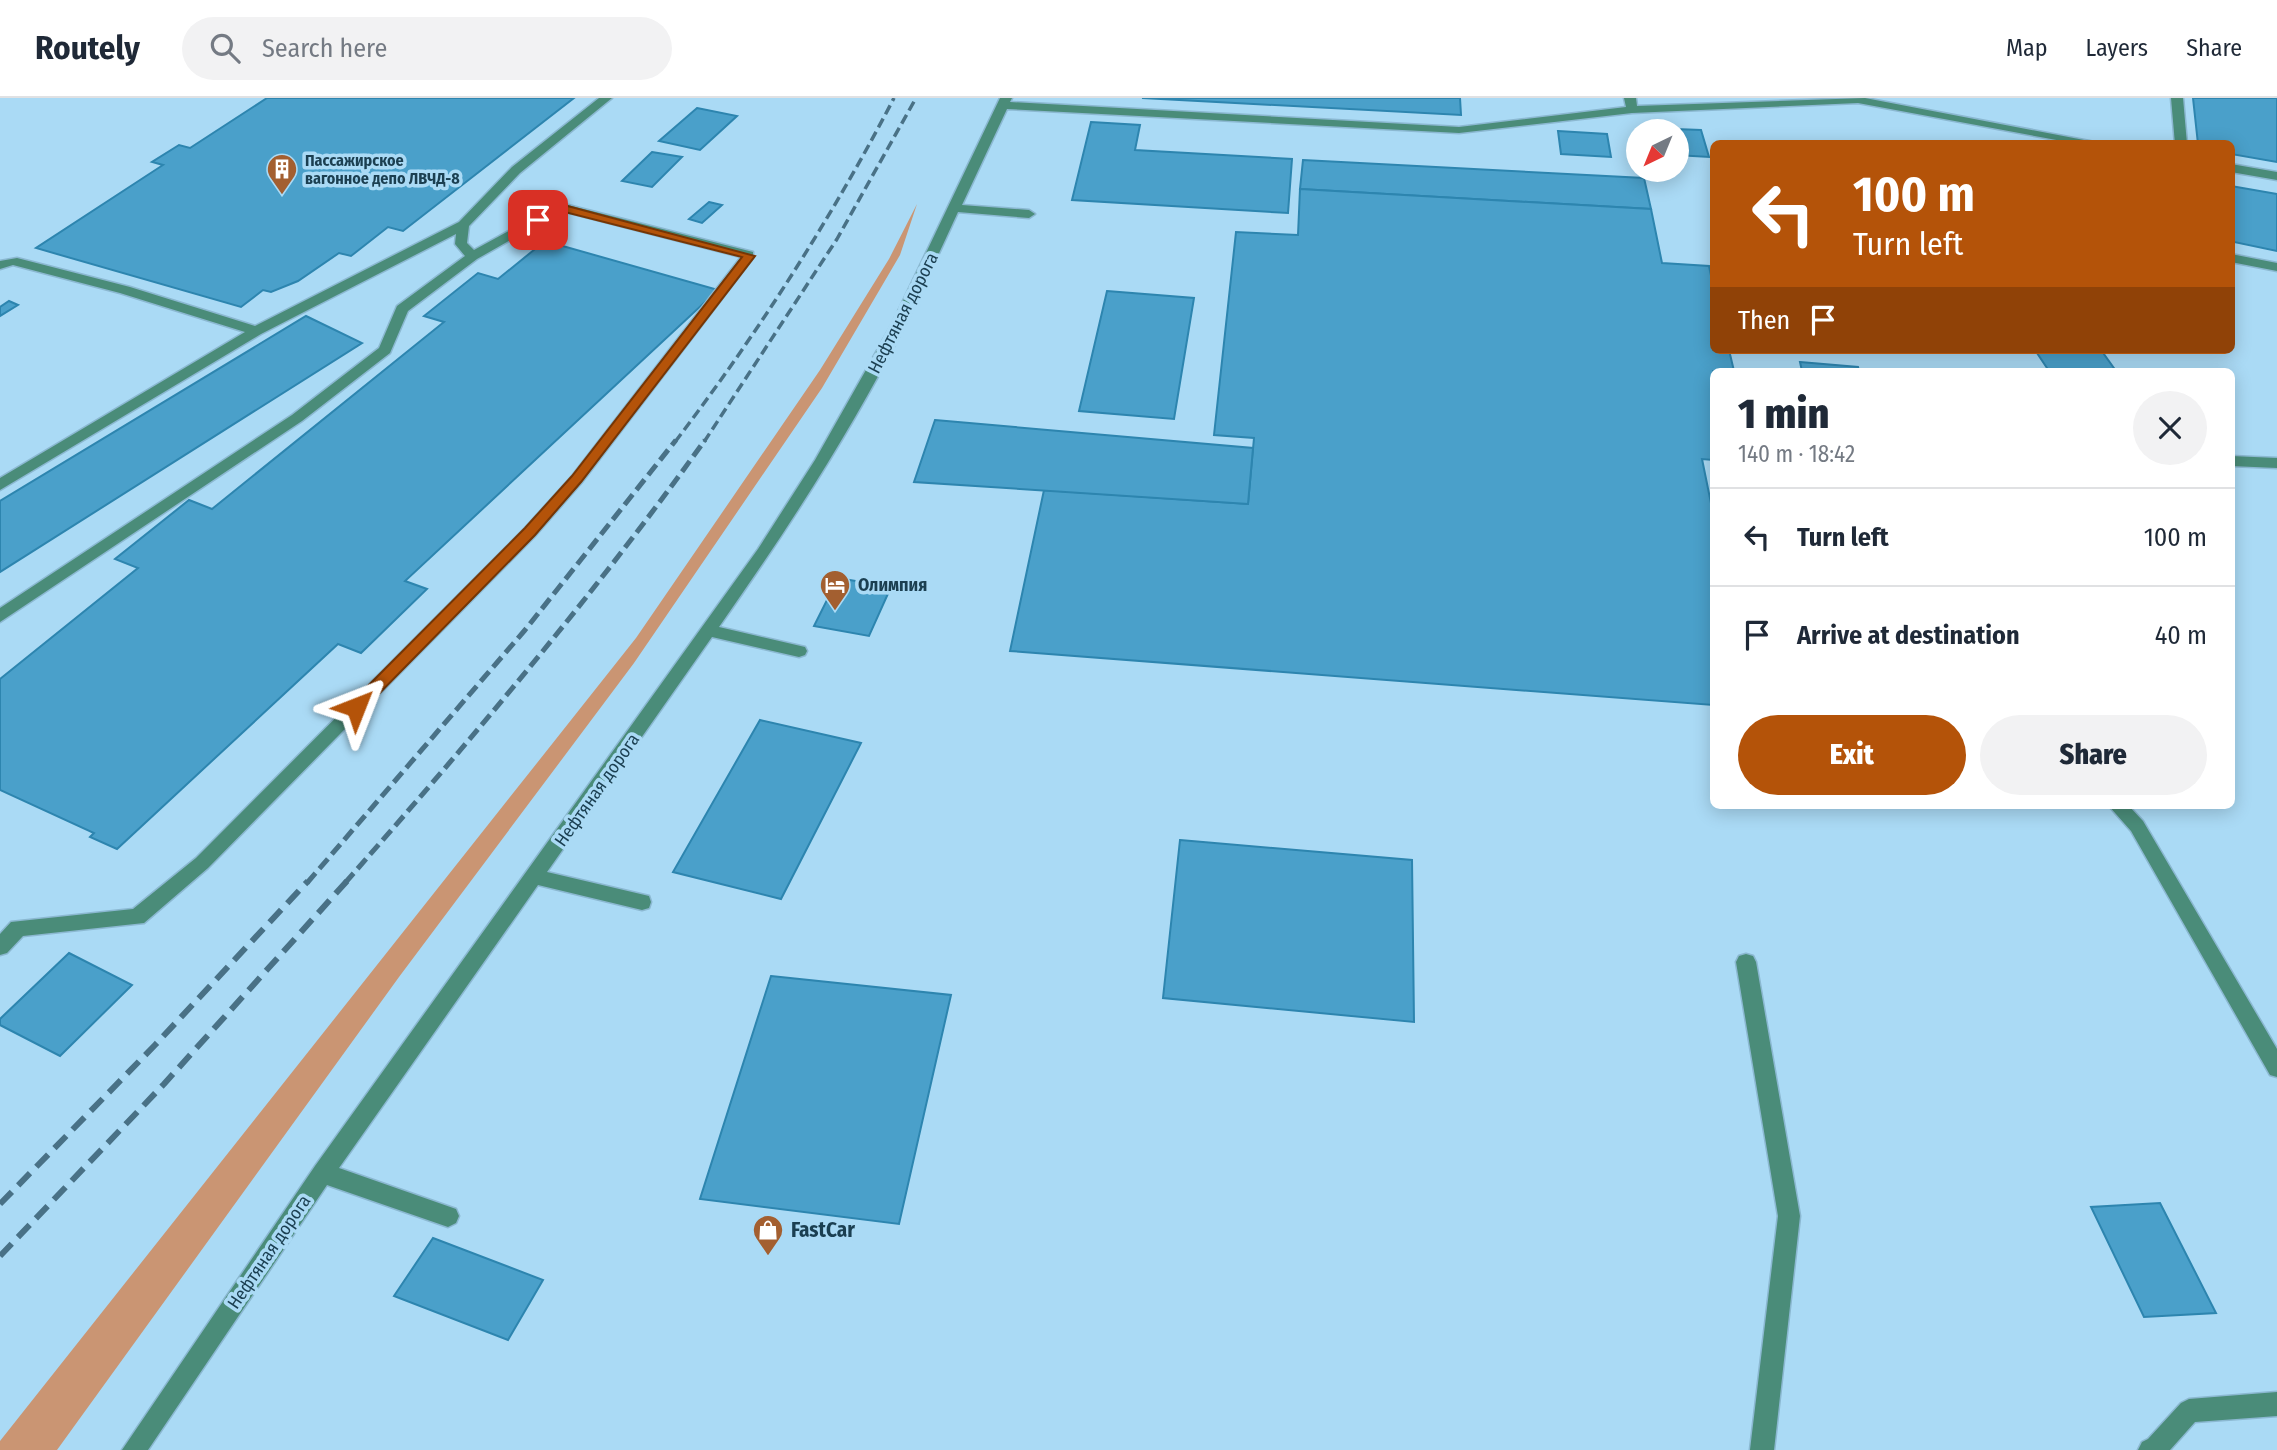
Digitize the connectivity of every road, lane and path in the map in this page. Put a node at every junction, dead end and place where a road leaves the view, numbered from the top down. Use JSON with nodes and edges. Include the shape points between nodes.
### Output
{"nodes":[{"id":1,"x":606,"y":98,"type":"edge"},
{"id":2,"x":2176,"y":98,"type":"edge"},
{"id":3,"x":1787,"y":101,"type":"edge"},
{"id":4,"x":1005,"y":102,"type":"edge"},
{"id":5,"x":1631,"y":104,"type":"edge"},
{"id":6,"x":2077,"y":140,"type":"edge"},
{"id":7,"x":2181,"y":140,"type":"edge"},
{"id":8,"x":2235,"y":169,"type":"edge"},
{"id":9,"x":2277,"y":176,"type":"edge"},
{"id":10,"x":956,"y":208,"type":"junction"},
{"id":11,"x":1029,"y":214,"type":"dead end"},
{"id":12,"x":463,"y":225,"type":"junction"},
{"id":13,"x":473,"y":256,"type":"junction"},
{"id":14,"x":2235,"y":259,"type":"edge"},
{"id":15,"x":0,"y":265,"type":"edge"},
{"id":16,"x":2277,"y":267,"type":"edge"},
{"id":17,"x":256,"y":331,"type":"junction"},
{"id":18,"x":2235,"y":461,"type":"edge"},
{"id":19,"x":2277,"y":463,"type":"edge"},
{"id":20,"x":0,"y":485,"type":"edge"},
{"id":21,"x":0,"y":616,"type":"edge"},
{"id":22,"x":710,"y":631,"type":"junction"},
{"id":23,"x":799,"y":650,"type":"dead end"},
{"id":24,"x":2121,"y":809,"type":"edge"},
{"id":25,"x":535,"y":877,"type":"junction"},
{"id":26,"x":642,"y":902,"type":"dead end"},
{"id":27,"x":0,"y":947,"type":"edge"},
{"id":28,"x":1745,"y":962,"type":"dead end"},
{"id":29,"x":2277,"y":1069,"type":"edge"},
{"id":30,"x":323,"y":1173,"type":"junction"},
{"id":31,"x":448,"y":1216,"type":"dead end"},
{"id":32,"x":2277,"y":1404,"type":"edge"},
{"id":33,"x":134,"y":1450,"type":"edge"},
{"id":34,"x":1762,"y":1450,"type":"edge"},
{"id":35,"x":2150,"y":1450,"type":"edge"}],
"edges":[{"from":1,"to":12,"type":"street","via":[[516,170]]},
{"from":2,"to":7,"type":"street"},
{"from":3,"to":5,"type":"street"},
{"from":3,"to":6,"type":"street","via":[[1858,100]]},
{"from":4,"to":5,"type":"street","via":[[1459,130]]},
{"from":4,"to":10,"type":"street","name":"Нефтяная дорога"},
{"from":8,"to":9,"type":"street"},
{"from":10,"to":11,"type":"street"},
{"from":10,"to":22,"type":"street","name":"Нефтяная дорога","via":[[848,417]]},
{"from":12,"to":13,"type":"street","via":[[461,244]]},
{"from":12,"to":17,"type":"street"},
{"from":13,"to":21,"type":"street","via":[[402,309],[385,350],[297,418]]},
{"from":13,"to":27,"type":"street","via":[[560,207],[749,256],[577,479],[530,532],[202,863],[137,917],[18,928]]},
{"from":14,"to":16,"type":"street"},
{"from":15,"to":17,"type":"street","via":[[13,261],[125,289]]},
{"from":17,"to":20,"type":"street"},
{"from":18,"to":19,"type":"street"},
{"from":22,"to":23,"type":"street"},
{"from":22,"to":25,"type":"street","name":"Нефтяная дорога"},
{"from":24,"to":29,"type":"street","via":[[2137,826]]},
{"from":25,"to":26,"type":"street"},
{"from":25,"to":30,"type":"street","name":"Нефтяная дорога"},
{"from":28,"to":34,"type":"street","via":[[1790,1216]]},
{"from":30,"to":31,"type":"street"},
{"from":30,"to":33,"type":"street","name":"Нефтяная дорога"},
{"from":32,"to":35,"type":"street","via":[[2189,1411]]}]}
